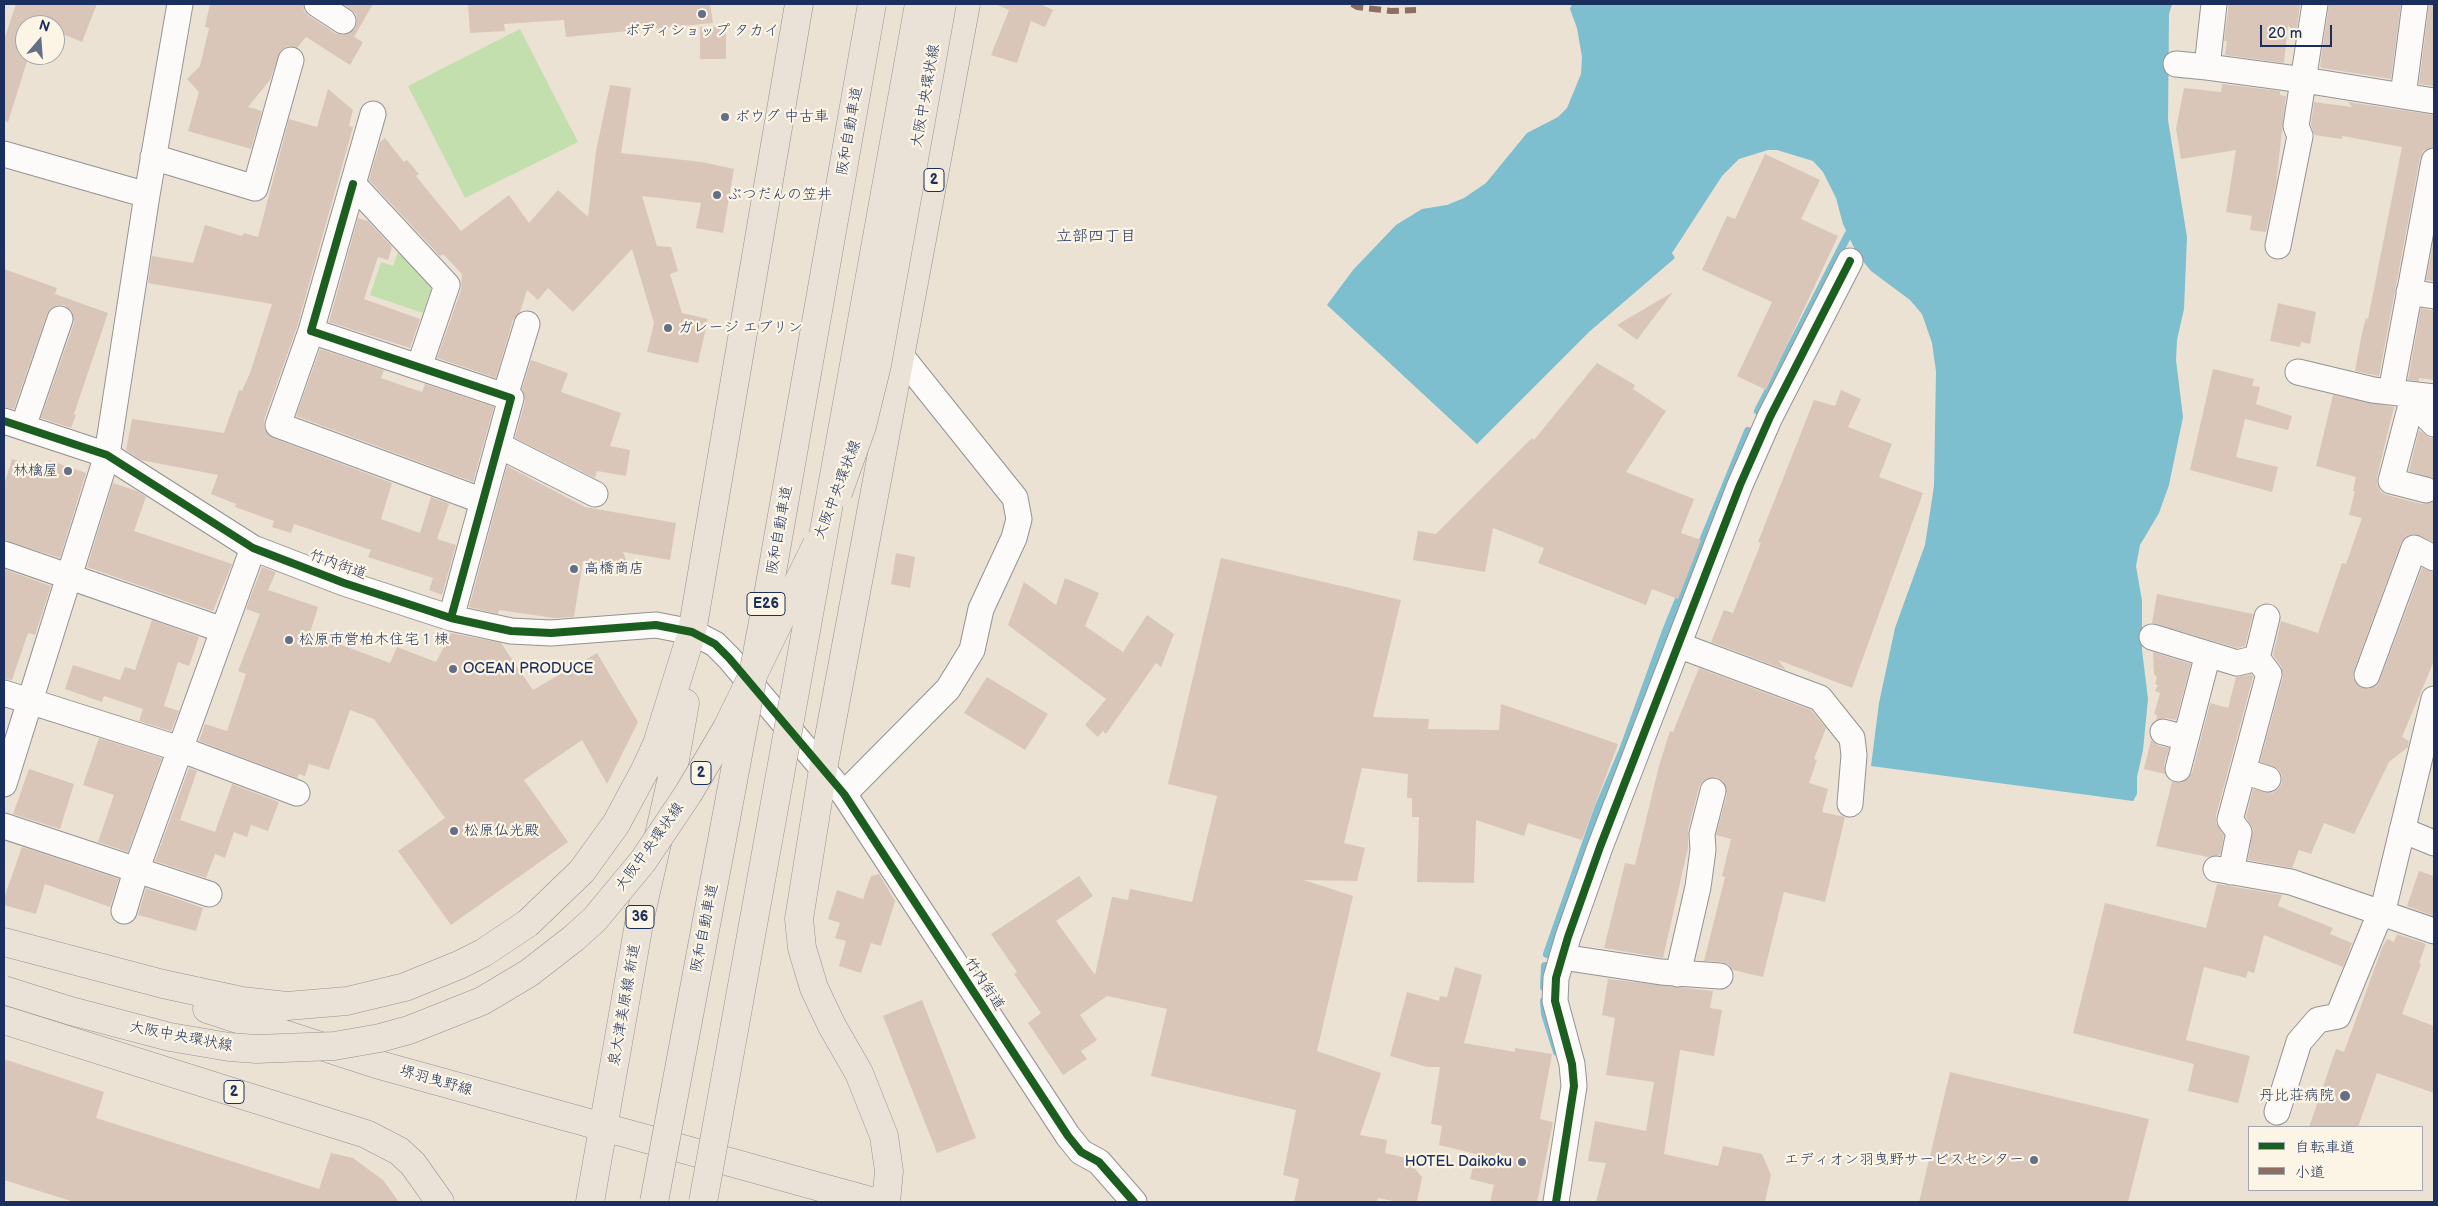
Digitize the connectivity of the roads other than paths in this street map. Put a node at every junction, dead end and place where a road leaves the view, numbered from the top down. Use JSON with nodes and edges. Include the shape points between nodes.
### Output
{"nodes":[{"id":1,"x":180,"y":4,"type":"edge"},
{"id":2,"x":317,"y":4,"type":"edge"},
{"id":3,"x":799,"y":4,"type":"edge"},
{"id":4,"x":872,"y":4,"type":"edge"},
{"id":5,"x":919,"y":4,"type":"edge"},
{"id":6,"x":942,"y":4,"type":"edge"},
{"id":7,"x":966,"y":4,"type":"edge"},
{"id":8,"x":2214,"y":4,"type":"edge"},
{"id":9,"x":2315,"y":4,"type":"edge"},
{"id":10,"x":2415,"y":4,"type":"edge"},
{"id":11,"x":343,"y":22,"type":"dead end"},
{"id":12,"x":291,"y":60,"type":"dead end"},
{"id":13,"x":2176,"y":64,"type":"dead end"},
{"id":14,"x":2206,"y":67,"type":"junction"},
{"id":15,"x":2304,"y":80,"type":"junction"},
{"id":16,"x":2403,"y":96,"type":"junction"},
{"id":17,"x":2434,"y":101,"type":"edge"},
{"id":18,"x":373,"y":114,"type":"dead end"},
{"id":19,"x":4,"y":154,"type":"edge"},
{"id":20,"x":153,"y":157,"type":"junction"},
{"id":21,"x":2434,"y":162,"type":"edge"},
{"id":22,"x":353,"y":184,"type":"junction"},
{"id":23,"x":147,"y":195,"type":"junction"},
{"id":24,"x":2431,"y":199,"type":"edge"},
{"id":25,"x":2278,"y":246,"type":"dead end"},
{"id":26,"x":1850,"y":261,"type":"dead end"},
{"id":27,"x":2408,"y":292,"type":"junction"},
{"id":28,"x":2434,"y":296,"type":"edge"},
{"id":29,"x":60,"y":319,"type":"dead end"},
{"id":30,"x":527,"y":324,"type":"dead end"},
{"id":31,"x":311,"y":331,"type":"junction"},
{"id":32,"x":902,"y":357,"type":"junction"},
{"id":33,"x":419,"y":367,"type":"junction"},
{"id":34,"x":2298,"y":372,"type":"dead end"},
{"id":35,"x":505,"y":396,"type":"junction"},
{"id":36,"x":2412,"y":396,"type":"edge"},
{"id":37,"x":2434,"y":424,"type":"edge"},
{"id":38,"x":10,"y":429,"type":"edge"},
{"id":39,"x":498,"y":445,"type":"junction"},
{"id":40,"x":107,"y":455,"type":"junction"},
{"id":41,"x":2426,"y":490,"type":"dead end"},
{"id":42,"x":595,"y":494,"type":"dead end"},
{"id":43,"x":483,"y":501,"type":"junction"},
{"id":44,"x":253,"y":548,"type":"junction"},
{"id":45,"x":4,"y":554,"type":"edge"},
{"id":46,"x":2434,"y":558,"type":"edge"},
{"id":47,"x":68,"y":577,"type":"junction"},
{"id":48,"x":2267,"y":617,"type":"dead end"},
{"id":49,"x":451,"y":618,"type":"junction"},
{"id":50,"x":223,"y":630,"type":"junction"},
{"id":51,"x":692,"y":632,"type":"junction"},
{"id":52,"x":2152,"y":636,"type":"dead end"},
{"id":53,"x":1678,"y":645,"type":"junction"},
{"id":54,"x":2208,"y":654,"type":"junction"},
{"id":55,"x":2256,"y":658,"type":"junction"},
{"id":56,"x":2367,"y":675,"type":"dead end"},
{"id":57,"x":4,"y":693,"type":"edge"},
{"id":58,"x":2434,"y":699,"type":"edge"},
{"id":59,"x":30,"y":702,"type":"junction"},
{"id":60,"x":180,"y":749,"type":"junction"},
{"id":61,"x":823,"y":769,"type":"junction"},
{"id":62,"x":2178,"y":769,"type":"dead end"},
{"id":63,"x":2243,"y":771,"type":"junction"},
{"id":64,"x":2268,"y":779,"type":"dead end"},
{"id":65,"x":4,"y":784,"type":"edge"},
{"id":66,"x":1713,"y":791,"type":"dead end"},
{"id":67,"x":297,"y":793,"type":"dead end"},
{"id":68,"x":844,"y":794,"type":"junction"},
{"id":69,"x":1850,"y":804,"type":"dead end"},
{"id":70,"x":4,"y":826,"type":"edge"},
{"id":71,"x":2402,"y":830,"type":"junction"},
{"id":72,"x":2434,"y":843,"type":"edge"},
{"id":73,"x":136,"y":871,"type":"junction"},
{"id":74,"x":209,"y":894,"type":"dead end"},
{"id":75,"x":124,"y":911,"type":"dead end"},
{"id":76,"x":2382,"y":914,"type":"junction"},
{"id":77,"x":2434,"y":931,"type":"edge"},
{"id":78,"x":4,"y":942,"type":"edge"},
{"id":79,"x":1562,"y":957,"type":"junction"},
{"id":80,"x":1678,"y":974,"type":"junction"},
{"id":81,"x":1720,"y":976,"type":"dead end"},
{"id":82,"x":4,"y":990,"type":"edge"},
{"id":83,"x":4,"y":1020,"type":"edge"},
{"id":84,"x":2277,"y":1112,"type":"dead end"},
{"id":85,"x":603,"y":1128,"type":"junction"},
{"id":86,"x":440,"y":1202,"type":"edge"},
{"id":87,"x":590,"y":1202,"type":"edge"},
{"id":88,"x":654,"y":1202,"type":"edge"},
{"id":89,"x":702,"y":1202,"type":"edge"},
{"id":90,"x":874,"y":1202,"type":"edge"},
{"id":91,"x":886,"y":1202,"type":"edge"},
{"id":92,"x":1134,"y":1202,"type":"edge"},
{"id":93,"x":1556,"y":1202,"type":"edge"}],
"edges":[{"from":1,"to":20,"type":"street"},
{"from":2,"to":11,"type":"street"},
{"from":3,"to":51,"type":"main road"},
{"from":4,"to":88,"type":"main road","name":"阪和自動車道","number":"E26","bridge":true,"via":[[768,595]]},
{"from":5,"to":89,"type":"main road","bridge":true},
{"from":6,"to":82,"type":"main road","name":"大阪中央環状線","number":"2","bridge":true,"via":[[877,365],[844,480],[775,632],[708,762],[643,861],[595,919],[547,960],[482,1000],[409,1030],[334,1046],[257,1049],[198,1043],[118,1024]]},
{"from":7,"to":32,"type":"main road","name":"大阪中央環状線","number":"2"},
{"from":8,"to":14,"type":"street"},
{"from":9,"to":15,"type":"street"},
{"from":10,"to":16,"type":"street"},
{"from":12,"to":20,"type":"street","via":[[255,188]]},
{"from":13,"to":14,"type":"street"},
{"from":14,"to":15,"type":"street"},
{"from":15,"to":16,"type":"street"},
{"from":15,"to":25,"type":"street","via":[[2296,126],[2300,136]]},
{"from":16,"to":17,"type":"street"},
{"from":18,"to":22,"type":"street"},
{"from":19,"to":23,"type":"street"},
{"from":20,"to":23,"type":"street"},
{"from":21,"to":24,"type":"street"},
{"from":22,"to":31,"type":"street"},
{"from":22,"to":33,"type":"street","via":[[447,285]]},
{"from":23,"to":40,"type":"street"},
{"from":24,"to":27,"type":"street"},
{"from":26,"to":53,"type":"street","via":[[1760,438]]},
{"from":27,"to":28,"type":"street"},
{"from":27,"to":36,"type":"street"},
{"from":29,"to":38,"type":"street"},
{"from":30,"to":35,"type":"street"},
{"from":31,"to":33,"type":"street"},
{"from":31,"to":43,"type":"street","via":[[278,425]]},
{"from":32,"to":61,"type":"main road","name":"大阪中央環状線","number":"2"},
{"from":32,"to":68,"type":"street","via":[[1015,498],[1019,519],[1014,538],[981,609],[972,650],[948,689]]},
{"from":33,"to":35,"type":"street"},
{"from":34,"to":36,"type":"street"},
{"from":35,"to":39,"type":"street","via":[[511,398]]},
{"from":36,"to":37,"type":"street"},
{"from":36,"to":41,"type":"street","via":[[2392,481]]},
{"from":38,"to":40,"type":"street","name":"竹内街道"},
{"from":39,"to":42,"type":"street"},
{"from":39,"to":43,"type":"street"},
{"from":40,"to":44,"type":"street","name":"竹内街道"},
{"from":40,"to":47,"type":"street"},
{"from":43,"to":49,"type":"street"},
{"from":44,"to":49,"type":"street","name":"竹内街道","via":[[344,583]]},
{"from":44,"to":50,"type":"street"},
{"from":45,"to":47,"type":"street"},
{"from":46,"to":56,"type":"street","via":[[2414,548]]},
{"from":47,"to":50,"type":"street"},
{"from":47,"to":59,"type":"street"},
{"from":48,"to":55,"type":"street"},
{"from":49,"to":51,"type":"street","name":"竹内街道","via":[[511,631],[551,634],[656,625]]},
{"from":50,"to":60,"type":"street"},
{"from":51,"to":61,"type":"street","name":"竹内街道","via":[[715,644],[730,658]]},
{"from":51,"to":78,"type":"main road","via":[[653,753],[632,798],[599,849],[582,872],[528,923],[459,965],[378,995],[347,1002],[287,1006],[210,995]]},
{"from":51,"to":85,"type":"main road","name":"泉大津美原線 新道","number":"36","via":[[688,683],[671,782],[640,918]]},
{"from":52,"to":54,"type":"street"},
{"from":53,"to":69,"type":"street","via":[[1820,698],[1852,738],[1854,755]]},
{"from":53,"to":79,"type":"street","via":[[1600,847]]},
{"from":54,"to":55,"type":"street","via":[[2237,663]]},
{"from":54,"to":62,"type":"street","via":[[2174,735]]},
{"from":55,"to":63,"type":"street","via":[[2269,674]]},
{"from":57,"to":59,"type":"street"},
{"from":58,"to":71,"type":"street"},
{"from":59,"to":60,"type":"street"},
{"from":59,"to":65,"type":"street"},
{"from":60,"to":67,"type":"street"},
{"from":60,"to":73,"type":"street"},
{"from":61,"to":68,"type":"street","name":"竹内街道"},
{"from":61,"to":91,"type":"main road","name":"大阪中央環状線","number":"2","via":[[800,905],[802,948],[822,1006],[877,1115],[888,1155]]},
{"from":63,"to":64,"type":"street"},
{"from":63,"to":76,"type":"street","via":[[2230,820],[2240,832],[2223,871],[2291,882]]},
{"from":66,"to":80,"type":"street","via":[[1702,834],[1704,850],[1698,887]]},
{"from":68,"to":92,"type":"street","name":"竹内街道","via":[[1068,1136],[1081,1152],[1099,1162]]},
{"from":70,"to":73,"type":"street"},
{"from":71,"to":72,"type":"street"},
{"from":71,"to":76,"type":"street"},
{"from":73,"to":74,"type":"street"},
{"from":73,"to":75,"type":"street"},
{"from":76,"to":77,"type":"street"},
{"from":76,"to":84,"type":"street","via":[[2338,1016],[2318,1020],[2299,1042]]},
{"from":78,"to":85,"type":"main road","name":"堺羽曳野線","via":[[376,1064]]},
{"from":79,"to":80,"type":"street"},
{"from":79,"to":93,"type":"street","via":[[1556,978],[1555,1001],[1572,1064],[1574,1086]]},
{"from":80,"to":81,"type":"street"},
{"from":83,"to":86,"type":"main road","name":"大阪中央環状線","number":"2","via":[[366,1134],[399,1151],[413,1164]]},
{"from":85,"to":87,"type":"main road","name":"泉大津美原線 新道","number":"36"},
{"from":85,"to":90,"type":"main road","name":"堺羽曳野線"}]}
